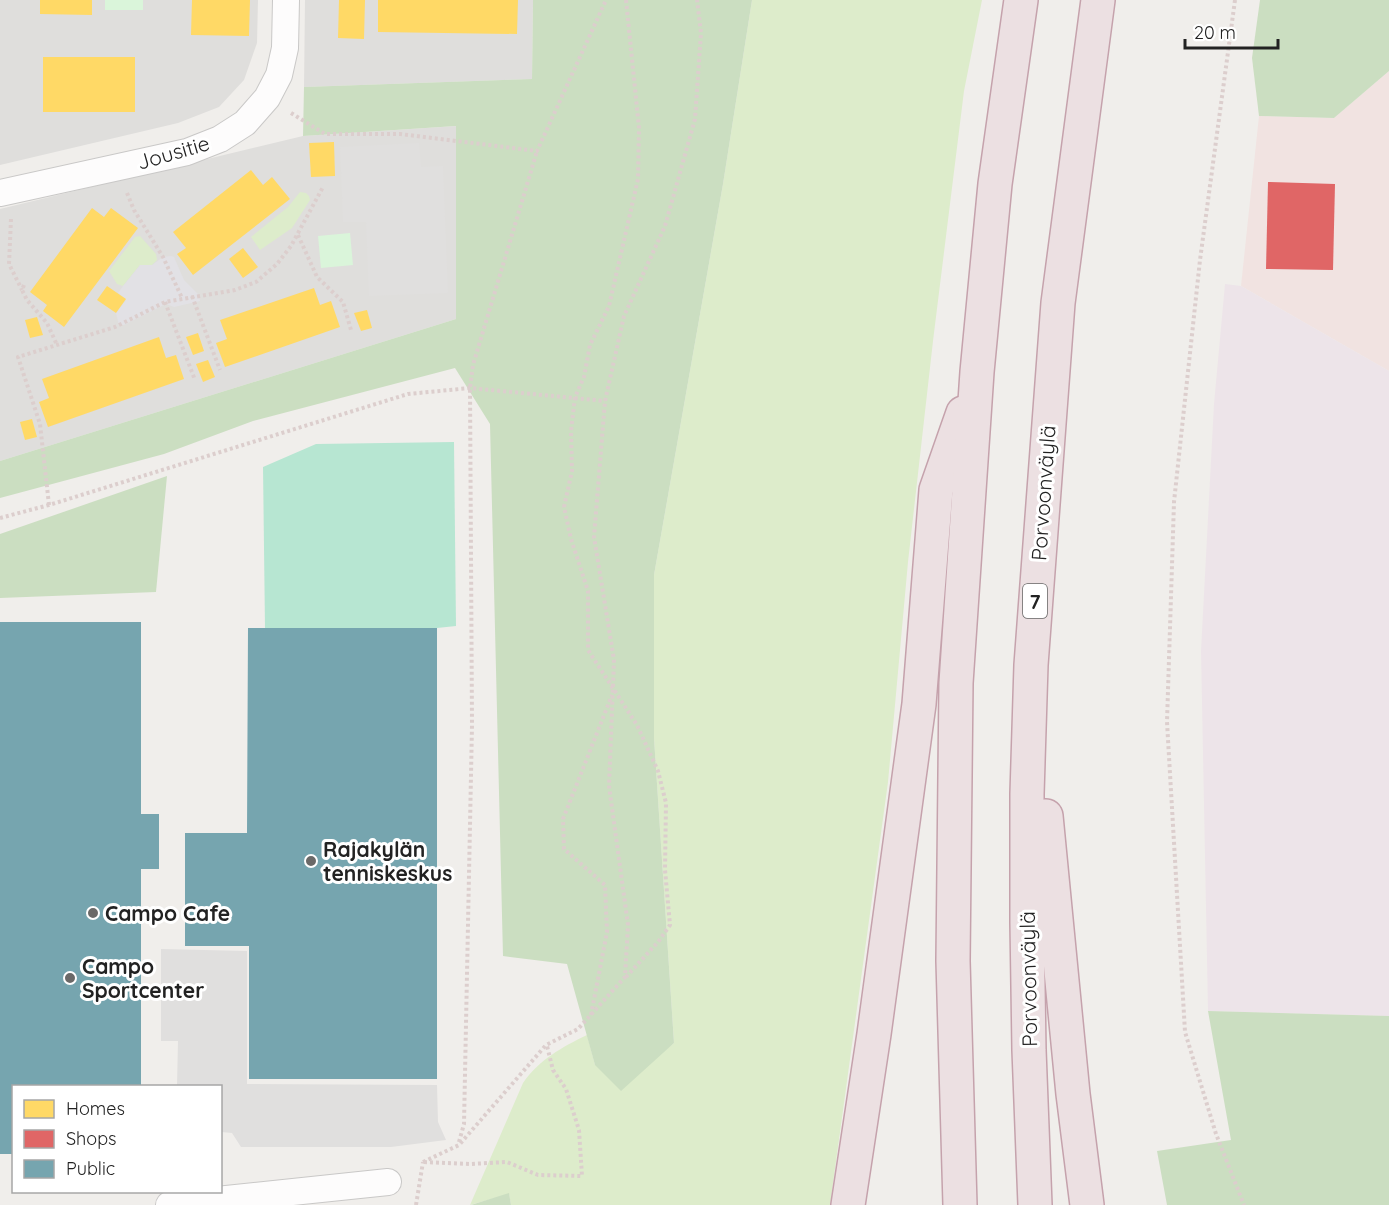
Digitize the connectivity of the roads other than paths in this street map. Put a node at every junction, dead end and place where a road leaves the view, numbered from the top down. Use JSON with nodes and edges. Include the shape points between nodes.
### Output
{"nodes":[{"id":1,"x":286,"y":0,"type":"edge"},
{"id":2,"x":1021,"y":0,"type":"edge"},
{"id":3,"x":1098,"y":0,"type":"edge"},
{"id":4,"x":7,"y":192,"type":"edge"},
{"id":5,"x":977,"y":372,"type":"junction"},
{"id":6,"x":1031,"y":665,"type":"junction"},
{"id":7,"x":388,"y":1182,"type":"dead end"},
{"id":8,"x":169,"y":1205,"type":"edge"},
{"id":9,"x":848,"y":1205,"type":"edge"},
{"id":10,"x":960,"y":1205,"type":"edge"},
{"id":11,"x":1035,"y":1205,"type":"edge"},
{"id":12,"x":1087,"y":1205,"type":"edge"}],
"edges":[{"from":1,"to":4,"type":"street","name":"Jousitie","via":[[285,48],[279,75],[267,98],[245,123],[220,139],[187,152]]},
{"from":2,"to":5,"type":"highway","via":[[995,184]]},
{"from":3,"to":6,"type":"highway","name":"Porvoonväylä","number":"7","via":[[1058,303]]},
{"from":5,"to":9,"type":"highway","via":[[936,490],[919,704]]},
{"from":5,"to":10,"type":"highway","via":[[956,683],[953,960]]},
{"from":6,"to":11,"type":"highway","name":"Porvoonväylä","number":"7","via":[[1027,922]]},
{"from":6,"to":12,"type":"highway"},
{"from":7,"to":8,"type":"street"}]}
